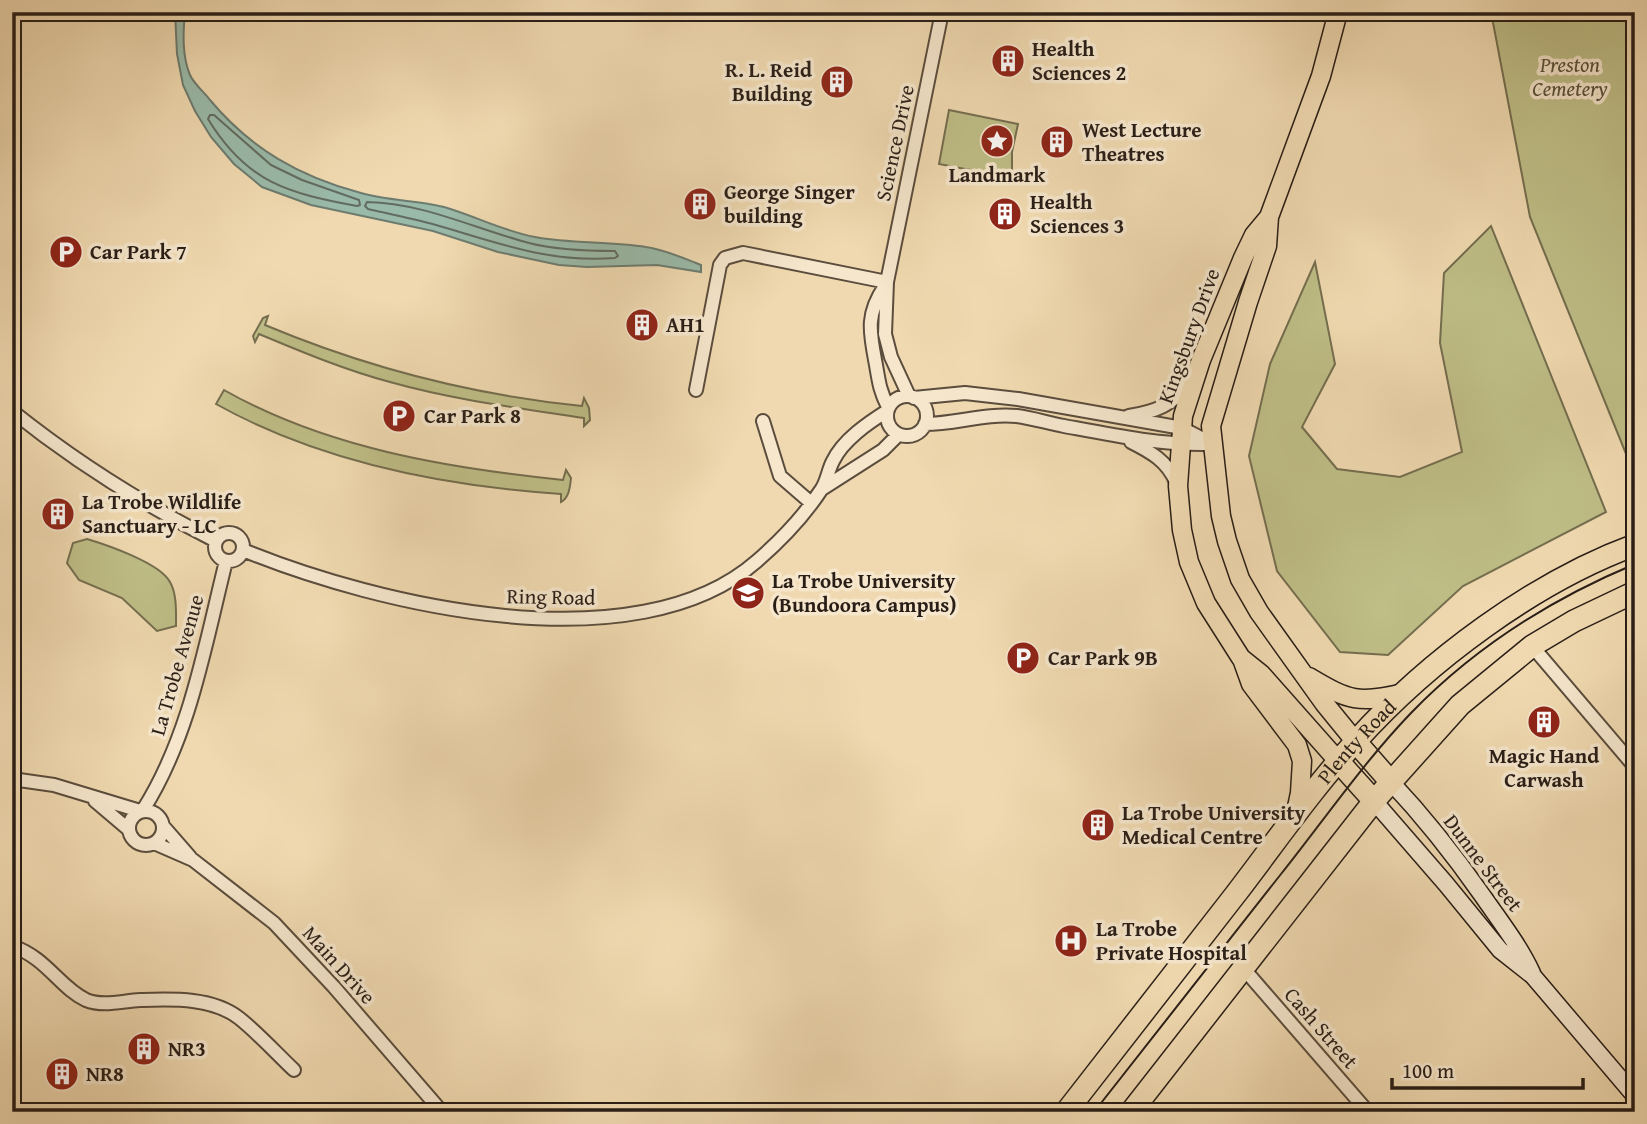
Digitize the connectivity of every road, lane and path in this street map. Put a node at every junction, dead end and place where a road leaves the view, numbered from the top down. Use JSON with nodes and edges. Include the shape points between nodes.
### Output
{"nodes":[{"id":1,"x":942,"y":12,"type":"edge"},
{"id":2,"x":1338,"y":12,"type":"edge"},
{"id":3,"x":1269,"y":217,"type":"junction"},
{"id":4,"x":887,"y":282,"type":"junction"},
{"id":5,"x":869,"y":334,"type":"junction"},
{"id":6,"x":885,"y":334,"type":"junction"},
{"id":7,"x":1200,"y":360,"type":"junction"},
{"id":8,"x":696,"y":390,"type":"dead end"},
{"id":9,"x":912,"y":397,"type":"junction"},
{"id":10,"x":888,"y":409,"type":"junction"},
{"id":11,"x":12,"y":411,"type":"edge"},
{"id":12,"x":1122,"y":418,"type":"junction"},
{"id":13,"x":763,"y":421,"type":"dead end"},
{"id":14,"x":925,"y":424,"type":"junction"},
{"id":15,"x":898,"y":435,"type":"junction"},
{"id":16,"x":1181,"y":436,"type":"junction"},
{"id":17,"x":1123,"y":437,"type":"junction"},
{"id":18,"x":1213,"y":444,"type":"junction"},
{"id":19,"x":1178,"y":486,"type":"junction"},
{"id":20,"x":822,"y":489,"type":"junction"},
{"id":21,"x":810,"y":502,"type":"junction"},
{"id":22,"x":216,"y":541,"type":"junction"},
{"id":23,"x":1635,"y":545,"type":"edge"},
{"id":24,"x":243,"y":550,"type":"junction"},
{"id":25,"x":226,"y":561,"type":"junction"},
{"id":26,"x":1635,"y":592,"type":"edge"},
{"id":27,"x":1532,"y":646,"type":"junction"},
{"id":28,"x":1241,"y":658,"type":"junction"},
{"id":29,"x":1303,"y":674,"type":"junction"},
{"id":30,"x":1404,"y":693,"type":"junction"},
{"id":31,"x":1355,"y":741,"type":"junction"},
{"id":32,"x":1339,"y":762,"type":"junction"},
{"id":33,"x":1635,"y":766,"type":"edge"},
{"id":34,"x":12,"y":779,"type":"edge"},
{"id":35,"x":162,"y":780,"type":"junction"},
{"id":36,"x":1390,"y":781,"type":"junction"},
{"id":37,"x":89,"y":797,"type":"junction"},
{"id":38,"x":1374,"y":801,"type":"junction"},
{"id":39,"x":141,"y":811,"type":"junction"},
{"id":40,"x":1419,"y":812,"type":"junction"},
{"id":41,"x":1295,"y":816,"type":"junction"},
{"id":42,"x":162,"y":822,"type":"junction"},
{"id":43,"x":128,"y":829,"type":"junction"},
{"id":44,"x":155,"y":843,"type":"junction"},
{"id":45,"x":193,"y":860,"type":"junction"},
{"id":46,"x":1472,"y":882,"type":"junction"},
{"id":47,"x":1447,"y":884,"type":"junction"},
{"id":48,"x":1468,"y":911,"type":"junction"},
{"id":49,"x":12,"y":946,"type":"edge"},
{"id":50,"x":1244,"y":969,"type":"junction"},
{"id":51,"x":1532,"y":975,"type":"junction"},
{"id":52,"x":294,"y":1070,"type":"dead end"},
{"id":53,"x":1635,"y":1096,"type":"edge"},
{"id":54,"x":442,"y":1112,"type":"edge"},
{"id":55,"x":1066,"y":1112,"type":"edge"},
{"id":56,"x":1131,"y":1112,"type":"edge"},
{"id":57,"x":1368,"y":1112,"type":"edge"}],
"edges":[{"from":1,"to":4,"type":"street","name":"Science Drive"},
{"from":2,"to":3,"type":"main road","name":"Kingsbury Drive","via":[[1321,76]]},
{"from":3,"to":7,"type":"main road","name":"Kingsbury Drive","via":[[1254,235]]},
{"from":3,"to":18,"type":"main road","name":"Kingsbury Drive","via":[[1267,246],[1214,413]]},
{"from":4,"to":5,"type":"street","name":"Science Drive","via":[[873,305]]},
{"from":4,"to":6,"type":"street","name":"Science Drive"},
{"from":4,"to":8,"type":"street","via":[[743,253],[725,258]]},
{"from":5,"to":6,"type":"street"},
{"from":5,"to":10,"type":"street","name":"Science Drive","via":[[879,390]]},
{"from":6,"to":9,"type":"street","name":"Science Drive","via":[[891,357]]},
{"from":7,"to":12,"type":"street","via":[[1181,395],[1154,412]]},
{"from":7,"to":16,"type":"main road","name":"Kingsbury Drive"},
{"from":9,"to":10,"type":"street","via":[[899,398]]},
{"from":9,"to":12,"type":"street","via":[[965,393]]},
{"from":9,"to":14,"type":"street","via":[[925,409]]},
{"from":10,"to":15,"type":"street","via":[[887,422]]},
{"from":10,"to":20,"type":"street","name":"Ring Road","via":[[834,459]]},
{"from":11,"to":22,"type":"street","via":[[99,475]]},
{"from":12,"to":16,"type":"street"},
{"from":13,"to":21,"type":"street","via":[[779,477]]},
{"from":14,"to":15,"type":"street","via":[[915,435]]},
{"from":14,"to":17,"type":"street","via":[[1018,416]]},
{"from":15,"to":20,"type":"street","name":"Ring Road","via":[[884,450]]},
{"from":16,"to":17,"type":"street"},
{"from":16,"to":18,"type":"street"},
{"from":16,"to":19,"type":"main road","name":"Kingsbury Drive"},
{"from":17,"to":19,"type":"street","via":[[1161,459]]},
{"from":18,"to":29,"type":"main road","name":"Kingsbury Drive","via":[[1221,516],[1240,579]]},
{"from":19,"to":28,"type":"main road","name":"Kingsbury Drive","via":[[1189,562],[1206,603]]},
{"from":20,"to":21,"type":"street","name":"Ring Road"},
{"from":21,"to":24,"type":"street","name":"Ring Road","via":[[775,545],[722,586],[678,605],[606,617],[454,610],[345,587]]},
{"from":22,"to":24,"type":"street","via":[[234,533]]},
{"from":22,"to":25,"type":"street","via":[[218,555]]},
{"from":23,"to":30,"type":"highway","name":"Plenty Road","via":[[1511,608]]},
{"from":24,"to":25,"type":"street","via":[[236,559]]},
{"from":25,"to":35,"type":"street","name":"La Trobe Avenue","via":[[193,693]]},
{"from":26,"to":27,"type":"highway"},
{"from":27,"to":33,"type":"street"},
{"from":27,"to":36,"type":"highway","via":[[1460,705]]},
{"from":28,"to":32,"type":"main road","name":"Kingsbury Drive","via":[[1261,674]]},
{"from":28,"to":41,"type":"main road","via":[[1251,684],[1297,745],[1302,776]]},
{"from":29,"to":30,"type":"main road","via":[[1350,699]]},
{"from":29,"to":31,"type":"main road","name":"Kingsbury Drive"},
{"from":30,"to":31,"type":"highway","name":"Plenty Road"},
{"from":31,"to":32,"type":"highway","name":"Plenty Road"},
{"from":31,"to":36,"type":"highway"},
{"from":32,"to":38,"type":"highway"},
{"from":32,"to":41,"type":"highway","name":"Plenty Road"},
{"from":34,"to":37,"type":"street","via":[[54,785]]},
{"from":35,"to":39,"type":"street","name":"La Trobe Avenue"},
{"from":35,"to":42,"type":"street","name":"La Trobe Avenue"},
{"from":36,"to":38,"type":"highway"},
{"from":36,"to":40,"type":"main road","name":"Dunne Street"},
{"from":37,"to":39,"type":"street"},
{"from":37,"to":43,"type":"street"},
{"from":38,"to":47,"type":"main road","name":"Dunne Street"},
{"from":38,"to":50,"type":"highway"},
{"from":39,"to":42,"type":"street","via":[[156,813]]},
{"from":39,"to":43,"type":"street","via":[[131,818]]},
{"from":40,"to":46,"type":"main road","name":"Dunne Street"},
{"from":40,"to":47,"type":"main road","via":[[1413,819],[1441,859]]},
{"from":41,"to":55,"type":"highway","name":"Plenty Road"},
{"from":42,"to":44,"type":"street","via":[[163,833]]},
{"from":42,"to":45,"type":"street","name":"Main Drive"},
{"from":43,"to":44,"type":"street","via":[[137,843]]},
{"from":44,"to":45,"type":"street","name":"Main Drive"},
{"from":45,"to":54,"type":"street","name":"Main Drive","via":[[274,923]]},
{"from":46,"to":48,"type":"main road"},
{"from":46,"to":51,"type":"main road","name":"Dunne Street","via":[[1517,944]]},
{"from":47,"to":48,"type":"main road","name":"Dunne Street"},
{"from":48,"to":51,"type":"main road","name":"Dunne Street","via":[[1500,950]]},
{"from":49,"to":52,"type":"street","via":[[34,956],[86,1000],[105,1004],[193,1001],[237,1016]]},
{"from":50,"to":56,"type":"highway"},
{"from":50,"to":57,"type":"street","name":"Cash Street"},
{"from":51,"to":53,"type":"main road","name":"Dunne Street"}]}
